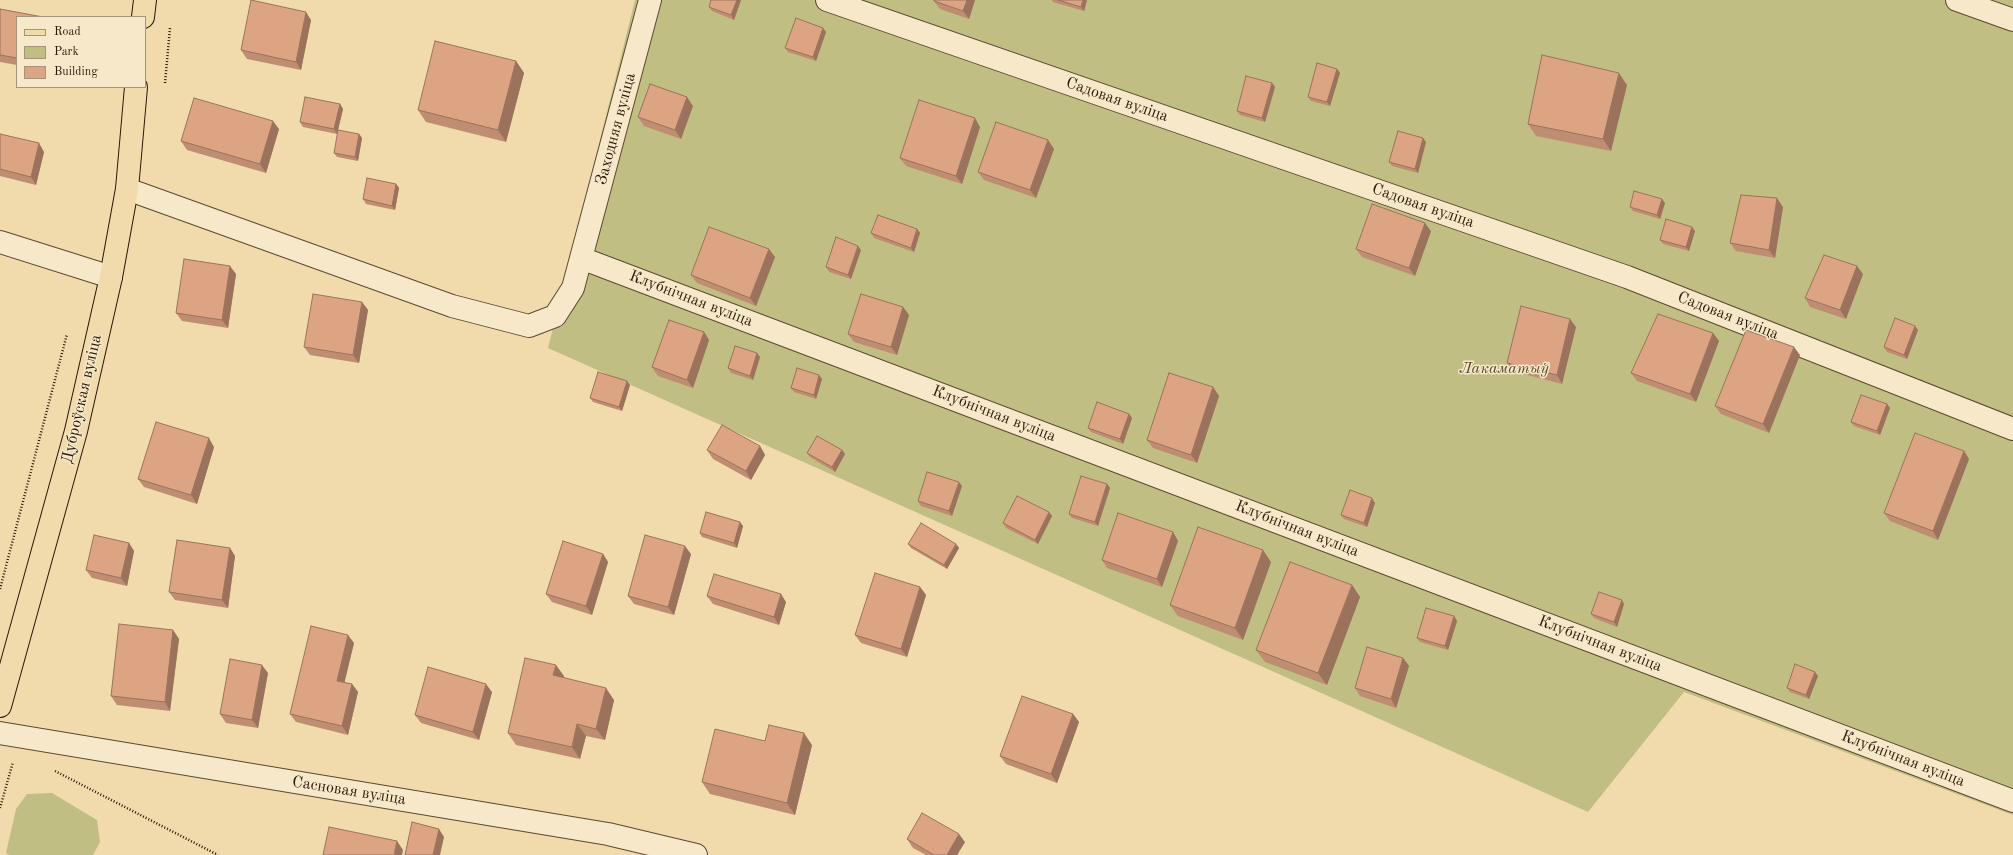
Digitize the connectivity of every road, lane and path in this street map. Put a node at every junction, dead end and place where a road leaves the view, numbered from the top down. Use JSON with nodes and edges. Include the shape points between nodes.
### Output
{"nodes":[{"id":1,"x":145,"y":0,"type":"edge"},
{"id":2,"x":650,"y":0,"type":"edge"},
{"id":3,"x":826,"y":0,"type":"edge"},
{"id":4,"x":1957,"y":0,"type":"edge"},
{"id":5,"x":143,"y":16,"type":"edge"},
{"id":6,"x":2013,"y":20,"type":"edge"},
{"id":7,"x":136,"y":88,"type":"edge"},
{"id":8,"x":126,"y":189,"type":"junction"},
{"id":9,"x":0,"y":242,"type":"edge"},
{"id":10,"x":581,"y":258,"type":"junction"},
{"id":11,"x":110,"y":277,"type":"junction"},
{"id":12,"x":69,"y":330,"type":"dead end"},
{"id":13,"x":2013,"y":429,"type":"edge"},
{"id":14,"x":0,"y":589,"type":"edge"},
{"id":15,"x":0,"y":706,"type":"edge"},
{"id":16,"x":0,"y":733,"type":"edge"},
{"id":17,"x":51,"y":770,"type":"dead end"},
{"id":18,"x":2013,"y":801,"type":"edge"},
{"id":19,"x":218,"y":855,"type":"edge"},
{"id":20,"x":696,"y":855,"type":"edge"}],
"edges":[{"from":1,"to":5,"type":"main road"},
{"from":2,"to":10,"type":"street","name":"Заходняя вуліца"},
{"from":3,"to":13,"type":"street","name":"Садовая вуліца","via":[[1627,277]]},
{"from":4,"to":6,"type":"street"},
{"from":7,"to":8,"type":"main road","name":"Дуброўская вуліца"},
{"from":8,"to":10,"type":"street","name":"Заходняя вуліца","via":[[452,306],[529,326],[555,316],[573,288]]},
{"from":8,"to":11,"type":"main road","name":"Дуброўская вуліца"},
{"from":9,"to":11,"type":"street"},
{"from":10,"to":18,"type":"street","name":"Клубнічная вуліца"},
{"from":11,"to":15,"type":"main road","name":"Дуброўская вуліца","via":[[76,431]]},
{"from":12,"to":14,"type":"path"},
{"from":16,"to":20,"type":"street","name":"Сасновая вуліца","via":[[608,834]]},
{"from":17,"to":19,"type":"path"}]}
